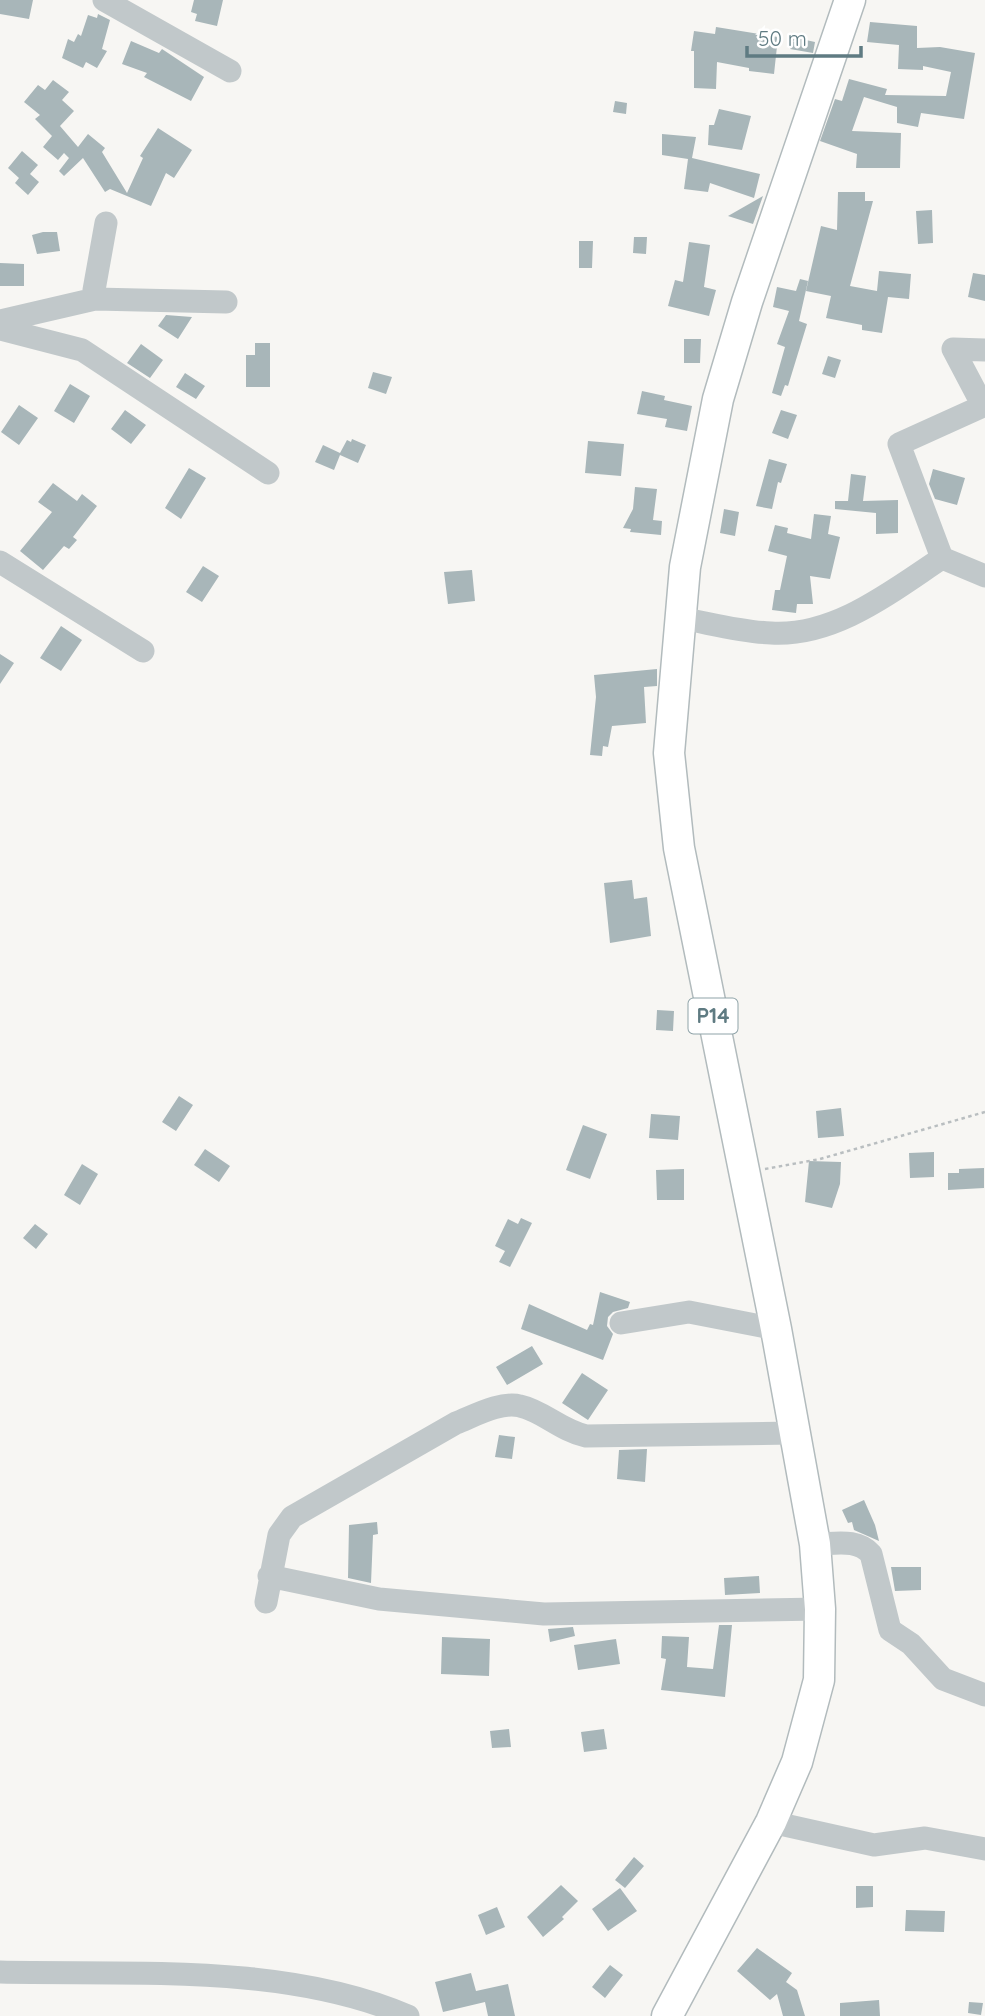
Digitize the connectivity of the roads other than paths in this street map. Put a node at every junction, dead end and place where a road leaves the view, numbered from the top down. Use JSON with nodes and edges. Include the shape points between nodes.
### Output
{"nodes":[{"id":1,"x":104,"y":0,"type":"edge"},
{"id":2,"x":850,"y":0,"type":"edge"},
{"id":3,"x":230,"y":71,"type":"dead end"},
{"id":4,"x":106,"y":223,"type":"dead end"},
{"id":5,"x":95,"y":299,"type":"junction"},
{"id":6,"x":226,"y":302,"type":"dead end"},
{"id":7,"x":0,"y":321,"type":"edge"},
{"id":8,"x":0,"y":329,"type":"edge"},
{"id":9,"x":985,"y":351,"type":"edge"},
{"id":10,"x":268,"y":472,"type":"dead end"},
{"id":11,"x":942,"y":558,"type":"junction"},
{"id":12,"x":0,"y":562,"type":"edge"},
{"id":13,"x":985,"y":576,"type":"edge"},
{"id":14,"x":680,"y":618,"type":"junction"},
{"id":15,"x":143,"y":651,"type":"dead end"},
{"id":16,"x":621,"y":1323,"type":"dead end"},
{"id":17,"x":776,"y":1329,"type":"junction"},
{"id":18,"x":794,"y":1433,"type":"junction"},
{"id":19,"x":815,"y":1544,"type":"junction"},
{"id":20,"x":269,"y":1576,"type":"junction"},
{"id":21,"x":266,"y":1602,"type":"dead end"},
{"id":22,"x":820,"y":1609,"type":"junction"},
{"id":23,"x":985,"y":1695,"type":"edge"},
{"id":24,"x":771,"y":1822,"type":"junction"},
{"id":25,"x":985,"y":1849,"type":"edge"},
{"id":26,"x":0,"y":1972,"type":"edge"},
{"id":27,"x":408,"y":2016,"type":"edge"},
{"id":28,"x":667,"y":2016,"type":"edge"}],
"edges":[{"from":1,"to":3,"type":"street"},
{"from":2,"to":14,"type":"main road","number":"P14","via":[[718,399],[691,523]]},
{"from":4,"to":5,"type":"street"},
{"from":5,"to":6,"type":"street"},
{"from":5,"to":7,"type":"street"},
{"from":8,"to":10,"type":"street","via":[[82,351]]},
{"from":9,"to":11,"type":"street","via":[[953,349],[983,406],[899,444]]},
{"from":11,"to":13,"type":"street"},
{"from":11,"to":14,"type":"street","via":[[871,604],[821,627],[772,634]]},
{"from":12,"to":15,"type":"street"},
{"from":14,"to":17,"type":"main road","number":"P14","via":[[671,701],[671,796]]},
{"from":16,"to":17,"type":"street","via":[[690,1312]]},
{"from":17,"to":18,"type":"main road","number":"P14"},
{"from":18,"to":19,"type":"main road","number":"P14"},
{"from":18,"to":20,"type":"street","via":[[586,1436],[520,1406],[480,1413],[292,1517],[279,1535]]},
{"from":19,"to":22,"type":"main road","number":"P14"},
{"from":19,"to":23,"type":"street","via":[[857,1543],[865,1547],[871,1554],[890,1630],[911,1644],[943,1679]]},
{"from":20,"to":21,"type":"street"},
{"from":20,"to":22,"type":"street","via":[[379,1599],[544,1614]]},
{"from":22,"to":24,"type":"main road","number":"P14","via":[[819,1680],[811,1719]]},
{"from":24,"to":25,"type":"street","via":[[874,1845],[925,1838]]},
{"from":24,"to":28,"type":"main road","number":"P14"},
{"from":26,"to":27,"type":"street","via":[[248,1978],[347,1995]]}]}
